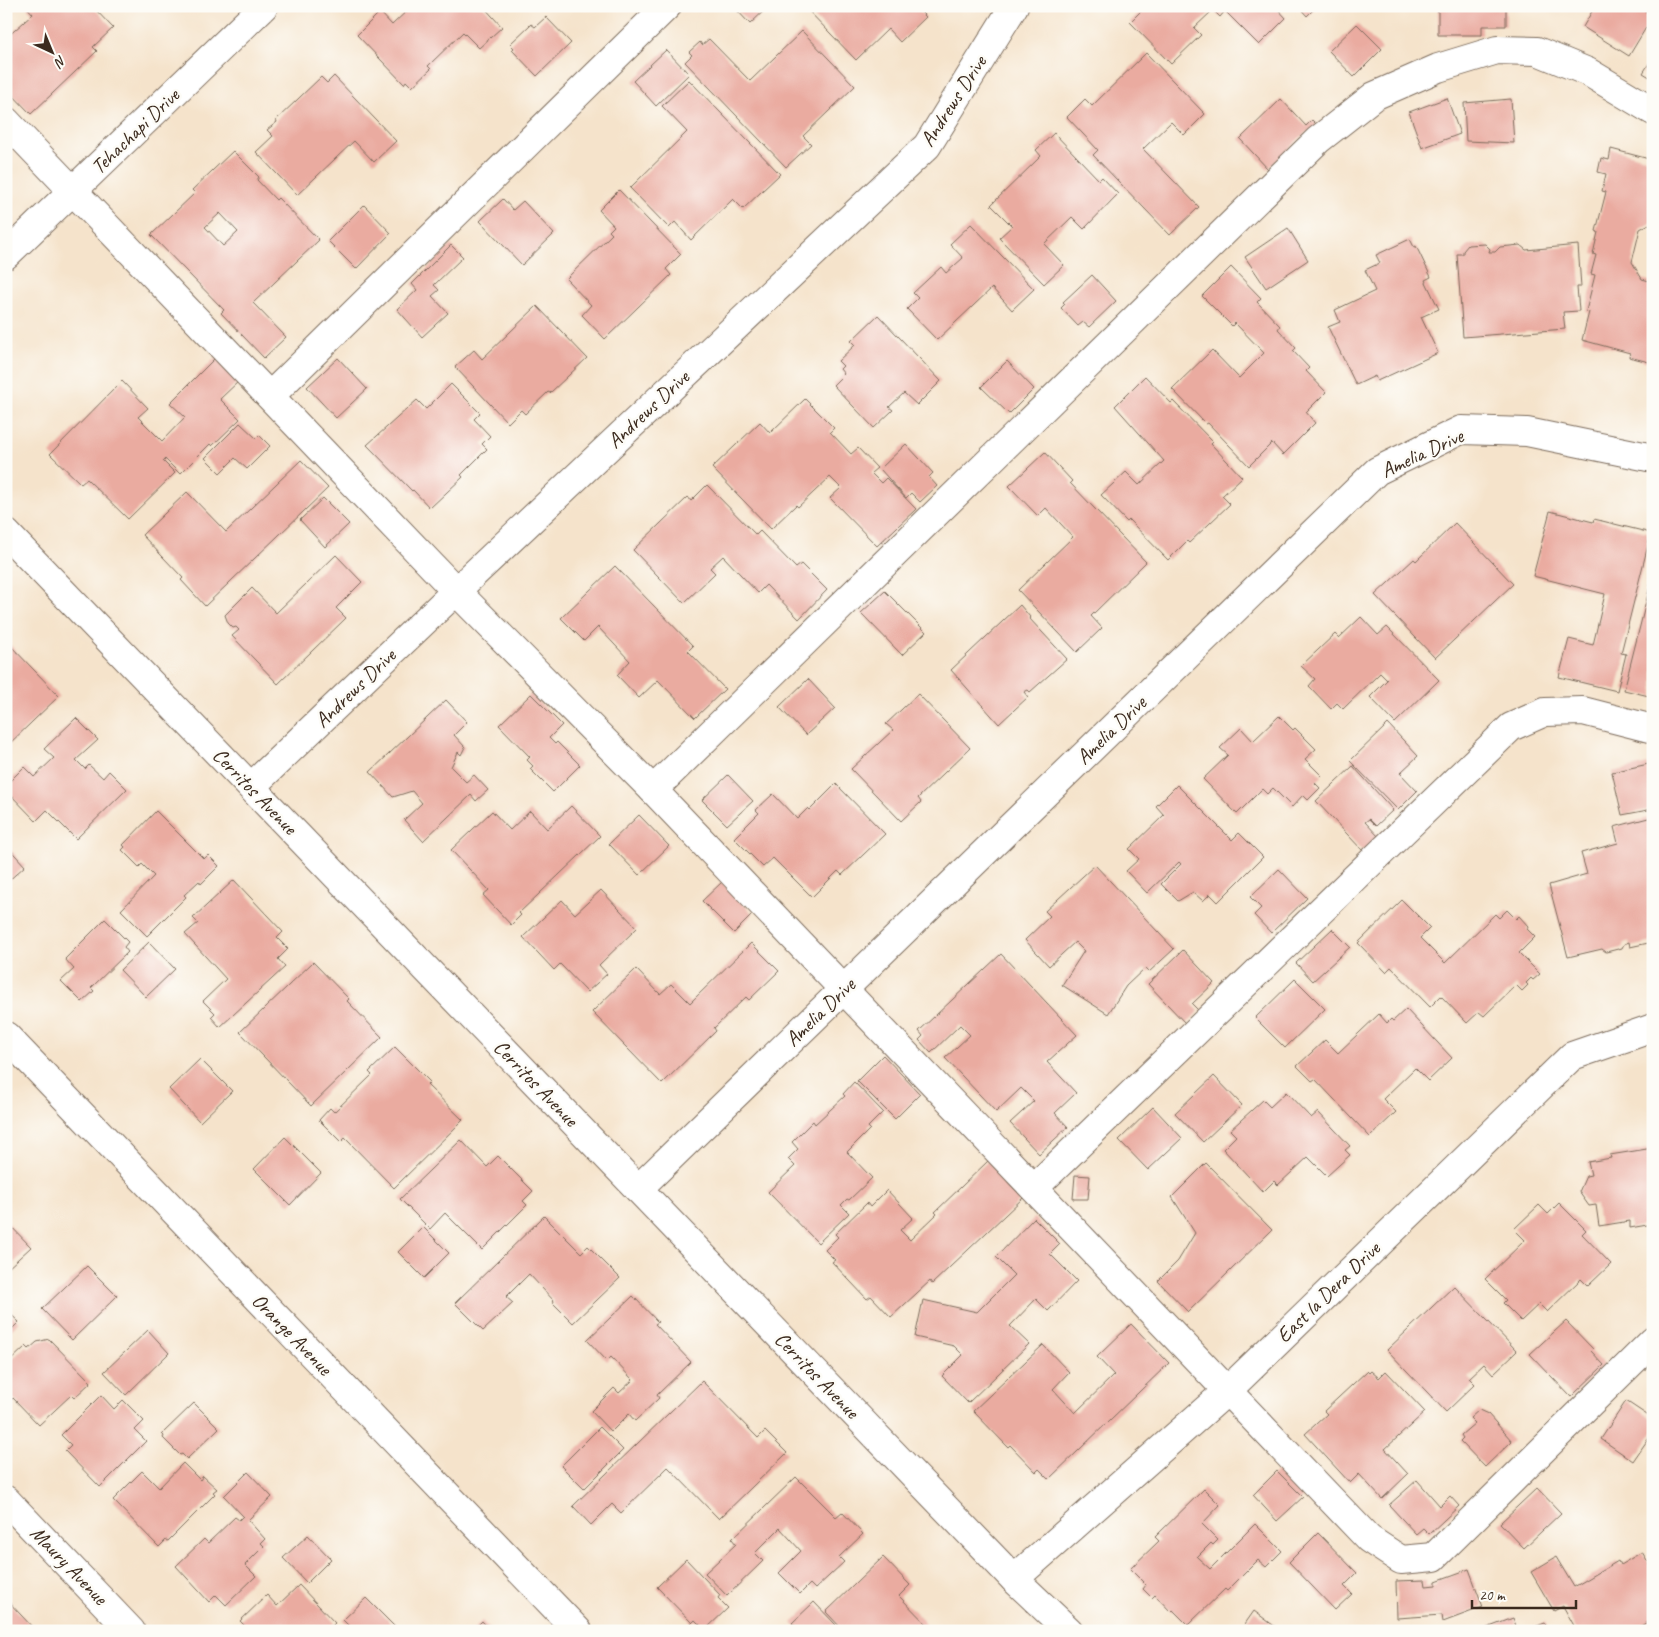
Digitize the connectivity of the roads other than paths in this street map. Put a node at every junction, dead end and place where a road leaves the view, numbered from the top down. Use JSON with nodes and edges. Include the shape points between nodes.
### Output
{"nodes":[{"id":1,"x":264,"y":6,"type":"edge"},
{"id":2,"x":667,"y":6,"type":"edge"},
{"id":3,"x":1014,"y":6,"type":"edge"},
{"id":4,"x":1653,"y":111,"type":"edge"},
{"id":5,"x":6,"y":121,"type":"edge"},
{"id":6,"x":73,"y":191,"type":"junction"},
{"id":7,"x":6,"y":255,"type":"edge"},
{"id":8,"x":270,"y":396,"type":"junction"},
{"id":9,"x":1653,"y":458,"type":"edge"},
{"id":10,"x":6,"y":533,"type":"edge"},
{"id":11,"x":456,"y":590,"type":"junction"},
{"id":12,"x":1653,"y":729,"type":"edge"},
{"id":13,"x":251,"y":787,"type":"junction"},
{"id":14,"x":653,"y":790,"type":"junction"},
{"id":15,"x":844,"y":989,"type":"junction"},
{"id":16,"x":1653,"y":1028,"type":"edge"},
{"id":17,"x":6,"y":1036,"type":"edge"},
{"id":18,"x":1034,"y":1188,"type":"junction"},
{"id":19,"x":638,"y":1190,"type":"junction"},
{"id":20,"x":1653,"y":1340,"type":"edge"},
{"id":21,"x":1227,"y":1390,"type":"junction"},
{"id":22,"x":6,"y":1500,"type":"edge"},
{"id":23,"x":1014,"y":1580,"type":"junction"},
{"id":24,"x":131,"y":1631,"type":"edge"},
{"id":25,"x":578,"y":1631,"type":"edge"},
{"id":26,"x":1069,"y":1631,"type":"edge"}],
"edges":[{"from":1,"to":6,"type":"street","name":"Tehachapi Drive"},
{"from":2,"to":8,"type":"street"},
{"from":3,"to":11,"type":"street","name":"Andrews Drive","via":[[927,146]]},
{"from":4,"to":14,"type":"street","via":[[1588,72],[1537,51],[1497,50],[1438,68],[1374,96],[1318,140]]},
{"from":5,"to":6,"type":"street"},
{"from":6,"to":7,"type":"street","name":"Tehachapi Drive"},
{"from":6,"to":8,"type":"street"},
{"from":8,"to":11,"type":"street"},
{"from":9,"to":15,"type":"street","name":"Amelia Drive","via":[[1527,432],[1461,430],[1377,471]]},
{"from":10,"to":13,"type":"street","name":"Cerritos Avenue"},
{"from":11,"to":13,"type":"street","name":"Andrews Drive"},
{"from":11,"to":14,"type":"street"},
{"from":12,"to":18,"type":"street","via":[[1583,711],[1546,712],[1511,727]]},
{"from":13,"to":19,"type":"street","name":"Cerritos Avenue"},
{"from":14,"to":15,"type":"street"},
{"from":15,"to":18,"type":"street"},
{"from":15,"to":19,"type":"street","name":"Amelia Drive"},
{"from":16,"to":21,"type":"street","name":"East la Dera Drive","via":[[1572,1056]]},
{"from":17,"to":25,"type":"street","name":"Orange Avenue"},
{"from":18,"to":21,"type":"street"},
{"from":19,"to":23,"type":"street","name":"Cerritos Avenue"},
{"from":20,"to":21,"type":"street","via":[[1434,1557],[1401,1560],[1369,1539]]},
{"from":21,"to":23,"type":"street","name":"East la Dera Drive"},
{"from":22,"to":24,"type":"street","name":"Maury Avenue"},
{"from":23,"to":26,"type":"street","name":"Cerritos Avenue"}]}
